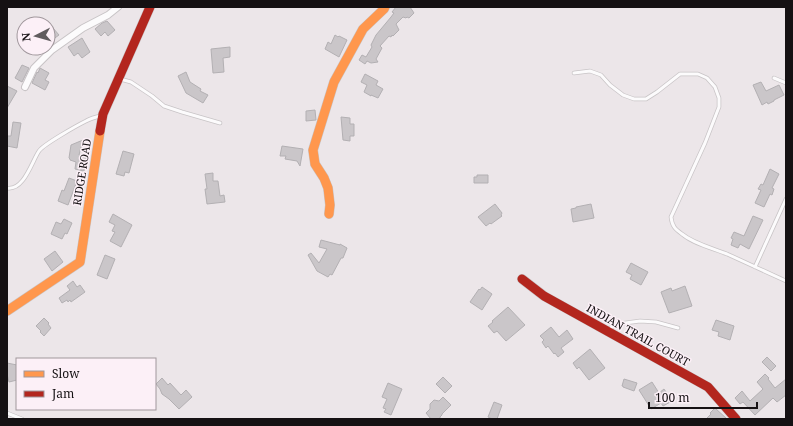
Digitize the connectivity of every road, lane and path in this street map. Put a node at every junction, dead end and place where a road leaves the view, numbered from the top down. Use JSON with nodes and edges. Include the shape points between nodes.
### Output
{"nodes":[{"id":1,"x":118,"y":7,"type":"edge"},
{"id":2,"x":150,"y":7,"type":"edge"},
{"id":3,"x":385,"y":7,"type":"edge"},
{"id":4,"x":574,"y":73,"type":"dead end"},
{"id":5,"x":119,"y":78,"type":"junction"},
{"id":6,"x":774,"y":78,"type":"dead end"},
{"id":7,"x":786,"y":83,"type":"edge"},
{"id":8,"x":25,"y":87,"type":"dead end"},
{"id":9,"x":102,"y":115,"type":"junction"},
{"id":10,"x":220,"y":123,"type":"dead end"},
{"id":11,"x":7,"y":188,"type":"edge"},
{"id":12,"x":786,"y":199,"type":"edge"},
{"id":13,"x":329,"y":214,"type":"dead end"},
{"id":14,"x":755,"y":267,"type":"junction"},
{"id":15,"x":522,"y":279,"type":"dead end"},
{"id":16,"x":786,"y":281,"type":"edge"},
{"id":17,"x":7,"y":311,"type":"edge"},
{"id":18,"x":678,"y":328,"type":"dead end"},
{"id":19,"x":607,"y":331,"type":"junction"},
{"id":20,"x":7,"y":413,"type":"edge"},
{"id":21,"x":22,"y":419,"type":"edge"},
{"id":22,"x":736,"y":419,"type":"edge"}],
"edges":[{"from":1,"to":8,"type":"street","via":[[52,50],[34,68]]},
{"from":2,"to":5,"type":"street","name":"RIDGE ROAD"},
{"from":3,"to":13,"type":"street","via":[[363,29],[334,82],[313,150],[315,164],[328,188]]},
{"from":4,"to":14,"type":"lane","via":[[590,70],[601,75],[623,95],[634,99],[646,99],[680,74],[698,74],[707,78],[715,87],[719,107],[671,217],[671,224],[683,235],[704,246]]},
{"from":5,"to":9,"type":"street","name":"RIDGE ROAD"},
{"from":5,"to":10,"type":"lane","via":[[130,82],[164,106]]},
{"from":6,"to":7,"type":"lane"},
{"from":9,"to":11,"type":"lane","via":[[87,120],[40,149],[26,176],[19,184]]},
{"from":9,"to":17,"type":"street","name":"RIDGE ROAD","via":[[80,262]]},
{"from":12,"to":14,"type":"lane"},
{"from":14,"to":16,"type":"lane"},
{"from":15,"to":19,"type":"street","name":"INDIAN TRAIL COURT","via":[[544,296]]},
{"from":18,"to":19,"type":"lane","via":[[640,321],[618,324]]},
{"from":19,"to":22,"type":"street","name":"INDIAN TRAIL COURT","via":[[708,387]]},
{"from":20,"to":21,"type":"lane"}]}
